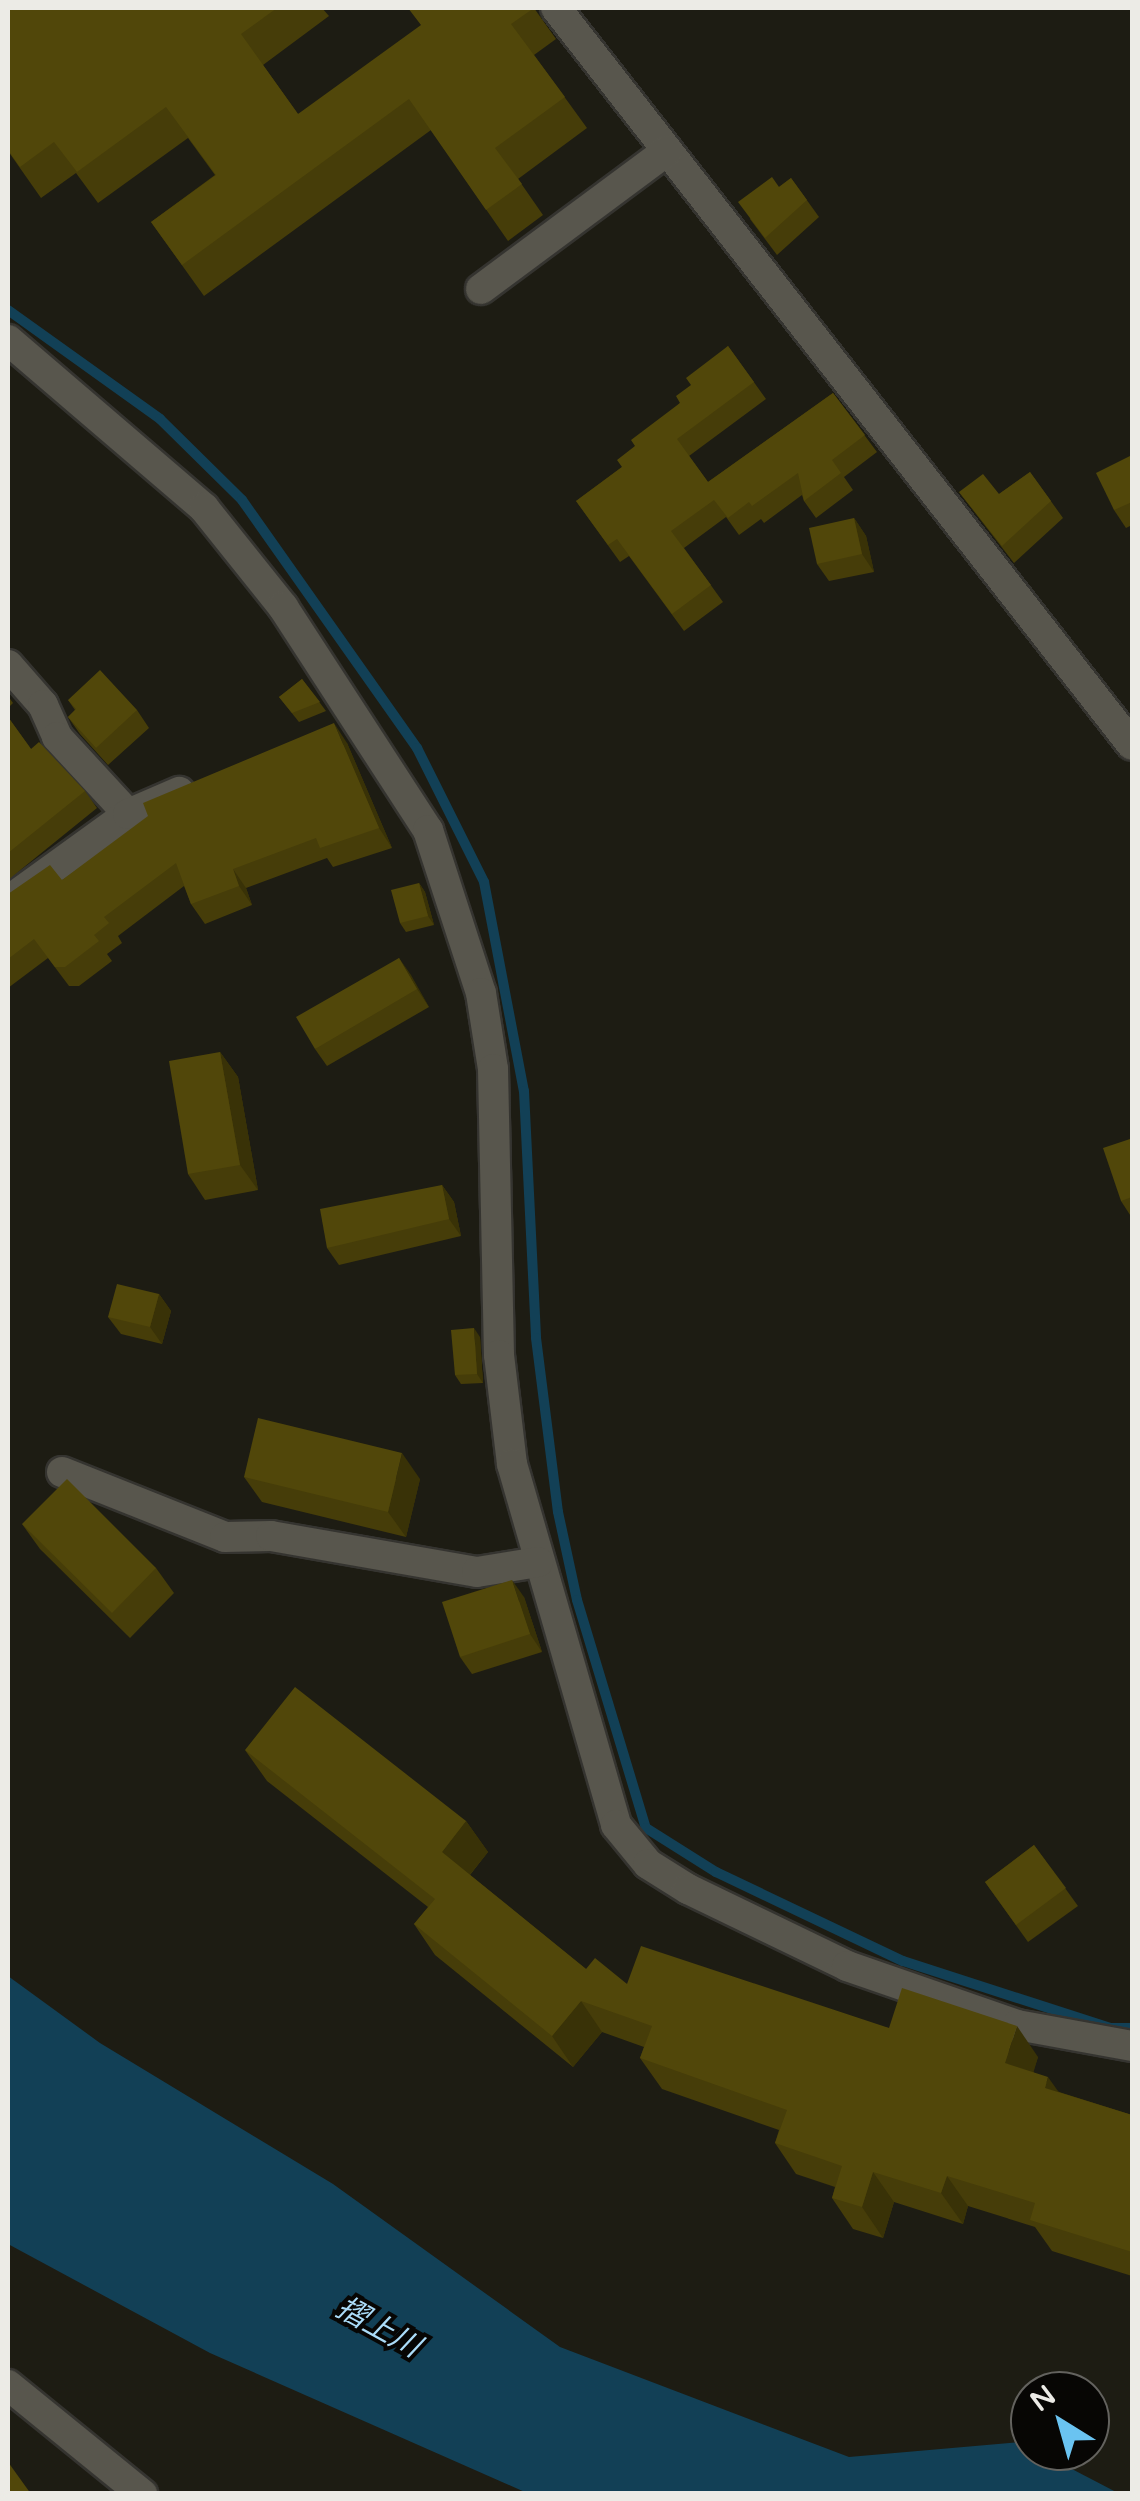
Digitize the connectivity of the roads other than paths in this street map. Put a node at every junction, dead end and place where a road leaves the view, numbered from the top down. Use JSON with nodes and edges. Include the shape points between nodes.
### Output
{"nodes":[{"id":1,"x":556,"y":8,"type":"edge"},
{"id":2,"x":667,"y":151,"type":"junction"},
{"id":3,"x":480,"y":290,"type":"dead end"},
{"id":4,"x":8,"y":340,"type":"edge"},
{"id":5,"x":846,"y":383,"type":"junction"},
{"id":6,"x":818,"y":404,"type":"edge"},
{"id":7,"x":8,"y":665,"type":"edge"},
{"id":8,"x":358,"y":718,"type":"junction"},
{"id":9,"x":322,"y":732,"type":"edge"},
{"id":10,"x":1132,"y":745,"type":"edge"},
{"id":11,"x":216,"y":777,"type":"edge"},
{"id":12,"x":128,"y":814,"type":"junction"},
{"id":13,"x":8,"y":901,"type":"edge"},
{"id":14,"x":62,"y":1472,"type":"dead end"},
{"id":15,"x":538,"y":1562,"type":"junction"},
{"id":16,"x":1132,"y":2046,"type":"edge"},
{"id":17,"x":8,"y":2386,"type":"edge"},
{"id":18,"x":142,"y":2494,"type":"edge"}],
"edges":[{"from":1,"to":2,"type":"street"},
{"from":2,"to":3,"type":"street"},
{"from":2,"to":5,"type":"street"},
{"from":4,"to":8,"type":"street","via":[[204,508],[284,607]]},
{"from":5,"to":6,"type":"street"},
{"from":5,"to":10,"type":"street"},
{"from":7,"to":12,"type":"street","via":[[42,705],[57,737]]},
{"from":8,"to":9,"type":"street"},
{"from":8,"to":15,"type":"street","via":[[428,830],[481,992],[499,1151],[499,1355],[512,1464]]},
{"from":11,"to":12,"type":"street"},
{"from":12,"to":13,"type":"street"},
{"from":14,"to":15,"type":"street","via":[[224,1537],[271,1536],[476,1572]]},
{"from":15,"to":16,"type":"street","via":[[610,1808],[648,1864],[848,1966],[1017,2025]]},
{"from":17,"to":18,"type":"street"}]}
